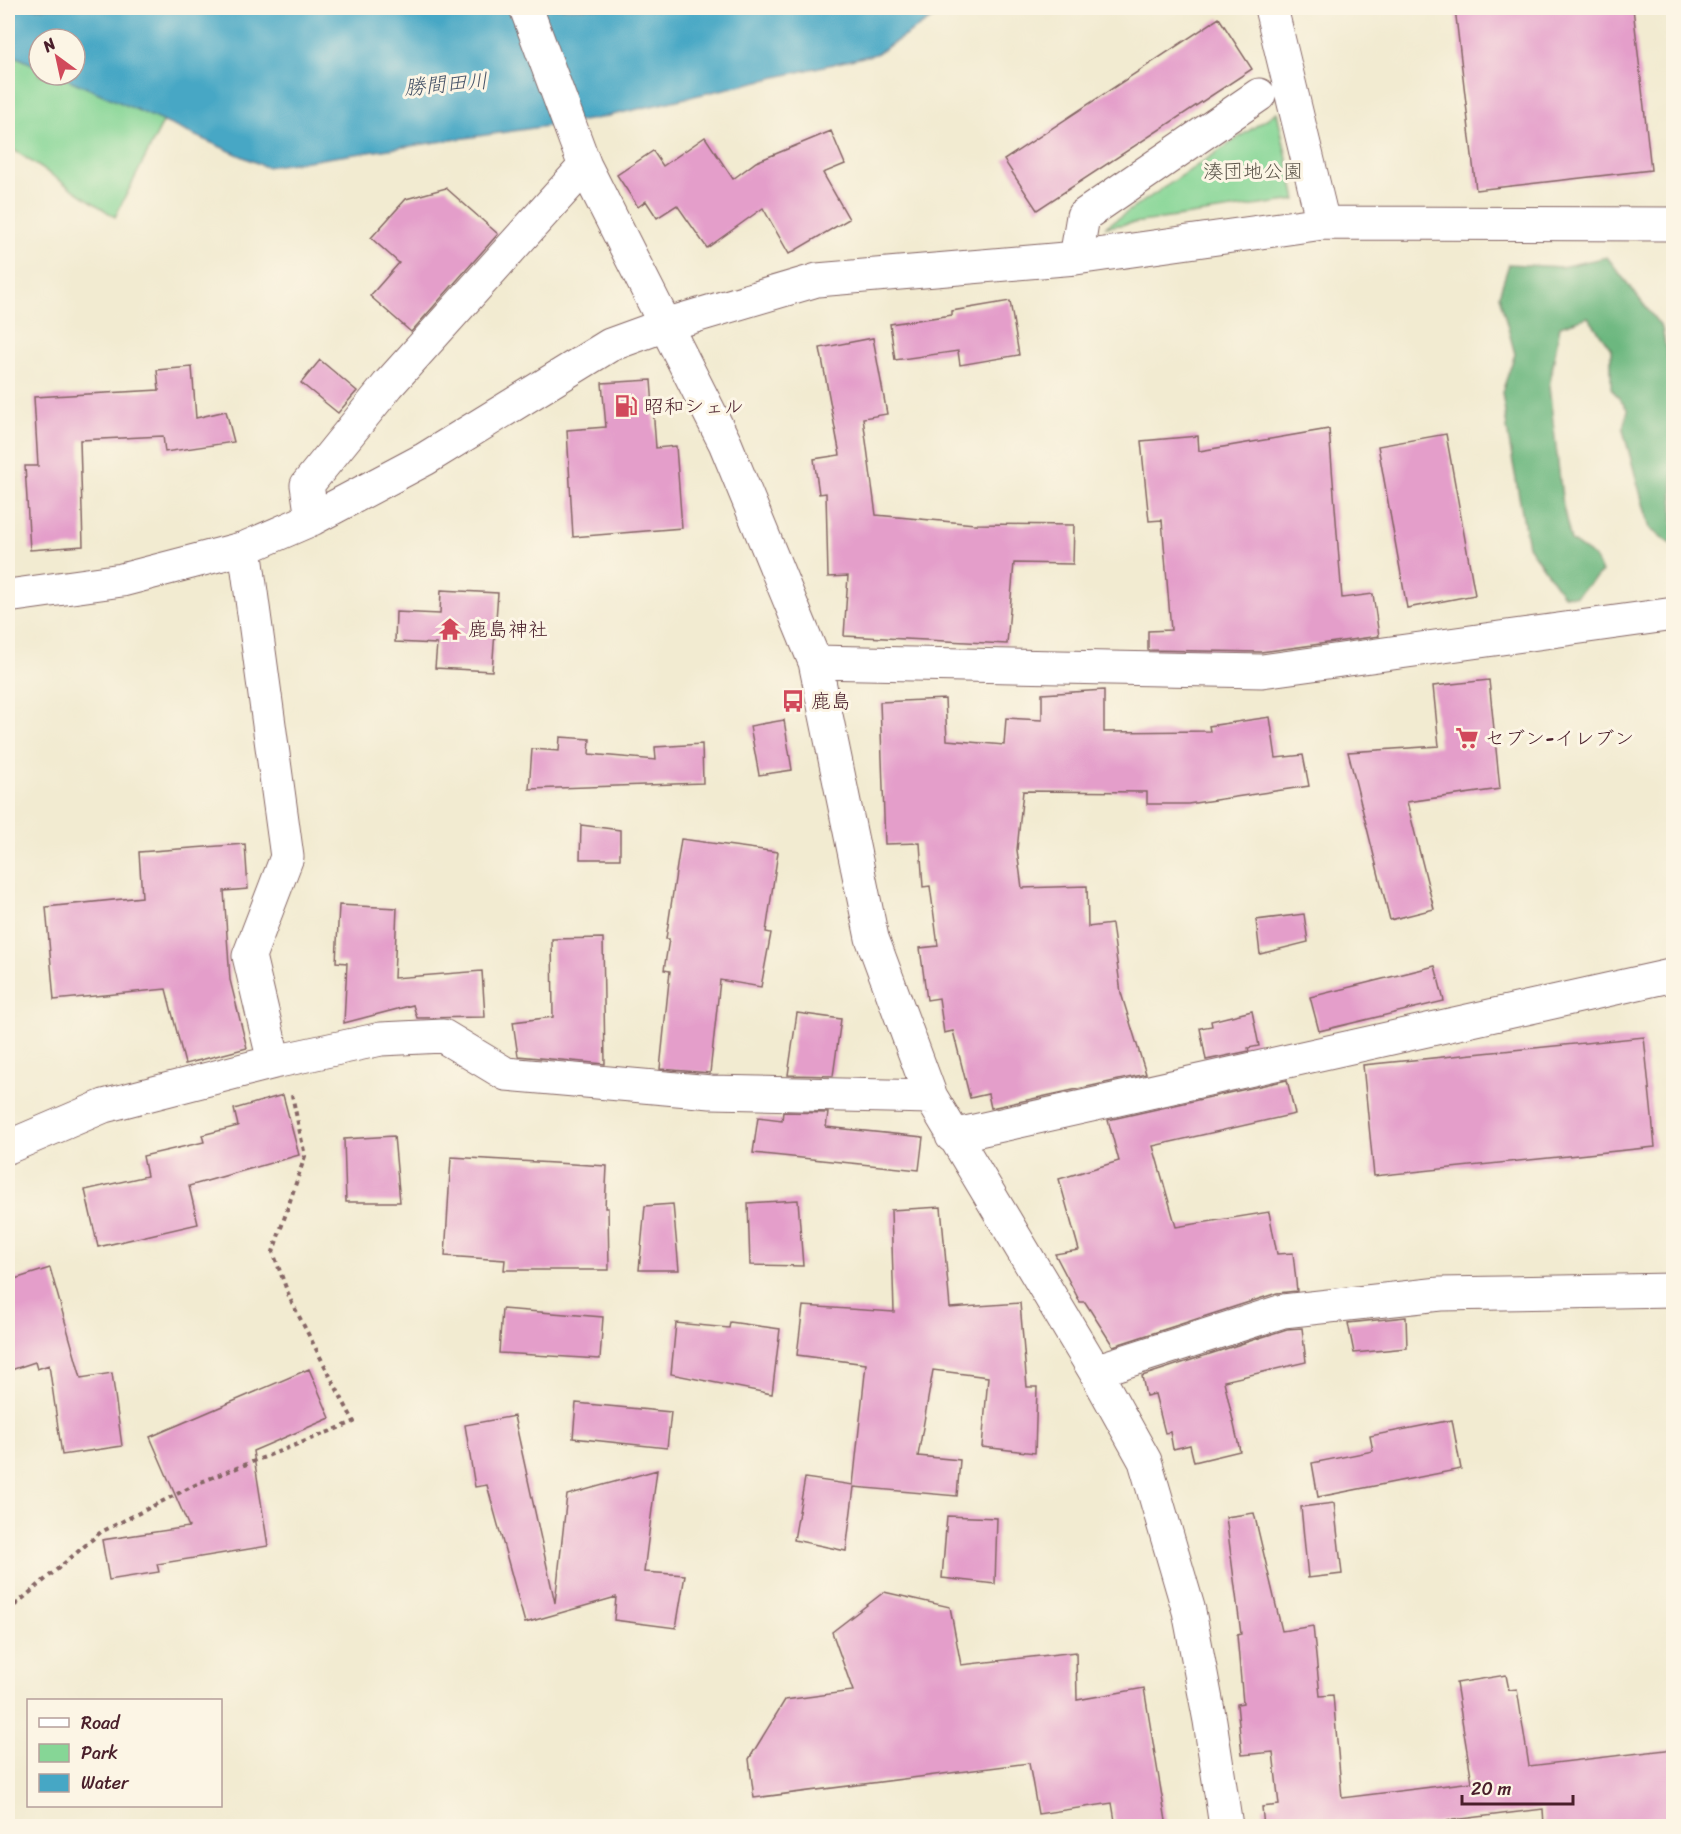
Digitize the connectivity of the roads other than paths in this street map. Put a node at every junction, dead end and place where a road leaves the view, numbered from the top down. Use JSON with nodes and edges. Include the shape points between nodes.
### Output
{"nodes":[{"id":1,"x":526,"y":8,"type":"edge"},
{"id":2,"x":1271,"y":8,"type":"edge"},
{"id":3,"x":1259,"y":94,"type":"dead end"},
{"id":4,"x":581,"y":154,"type":"junction"},
{"id":5,"x":1323,"y":223,"type":"junction"},
{"id":6,"x":1674,"y":224,"type":"edge"},
{"id":7,"x":1076,"y":258,"type":"junction"},
{"id":8,"x":665,"y":325,"type":"junction"},
{"id":9,"x":312,"y":519,"type":"junction"},
{"id":10,"x":245,"y":548,"type":"junction"},
{"id":11,"x":8,"y":596,"type":"edge"},
{"id":12,"x":1674,"y":614,"type":"edge"},
{"id":13,"x":815,"y":662,"type":"junction"},
{"id":14,"x":1674,"y":975,"type":"edge"},
{"id":15,"x":279,"y":1061,"type":"junction"},
{"id":16,"x":931,"y":1097,"type":"junction"},
{"id":17,"x":952,"y":1136,"type":"junction"},
{"id":18,"x":8,"y":1147,"type":"edge"},
{"id":19,"x":1674,"y":1290,"type":"edge"},
{"id":20,"x":1095,"y":1371,"type":"junction"},
{"id":21,"x":1226,"y":1827,"type":"edge"}],
"edges":[{"from":1,"to":4,"type":"street"},
{"from":2,"to":5,"type":"street"},
{"from":3,"to":7,"type":"street","via":[[1083,216]]},
{"from":4,"to":8,"type":"street"},
{"from":4,"to":9,"type":"street","via":[[307,485]]},
{"from":5,"to":6,"type":"street"},
{"from":5,"to":7,"type":"street"},
{"from":7,"to":8,"type":"street","via":[[817,280]]},
{"from":8,"to":9,"type":"street","via":[[610,345],[425,459]]},
{"from":8,"to":13,"type":"street","via":[[725,443]]},
{"from":9,"to":10,"type":"street"},
{"from":10,"to":11,"type":"street","via":[[122,580]]},
{"from":10,"to":15,"type":"street","via":[[287,857],[249,956]]},
{"from":12,"to":13,"type":"street","via":[[1262,671]]},
{"from":13,"to":16,"type":"street","via":[[872,938]]},
{"from":14,"to":17,"type":"street"},
{"from":15,"to":16,"type":"street","via":[[381,1040],[443,1036],[506,1074],[711,1092]]},
{"from":15,"to":18,"type":"street","via":[[104,1106]]},
{"from":16,"to":17,"type":"street"},
{"from":17,"to":20,"type":"street"},
{"from":19,"to":20,"type":"street","via":[[1440,1294],[1283,1311]]},
{"from":20,"to":21,"type":"street","via":[[1145,1461],[1189,1611]]}]}
